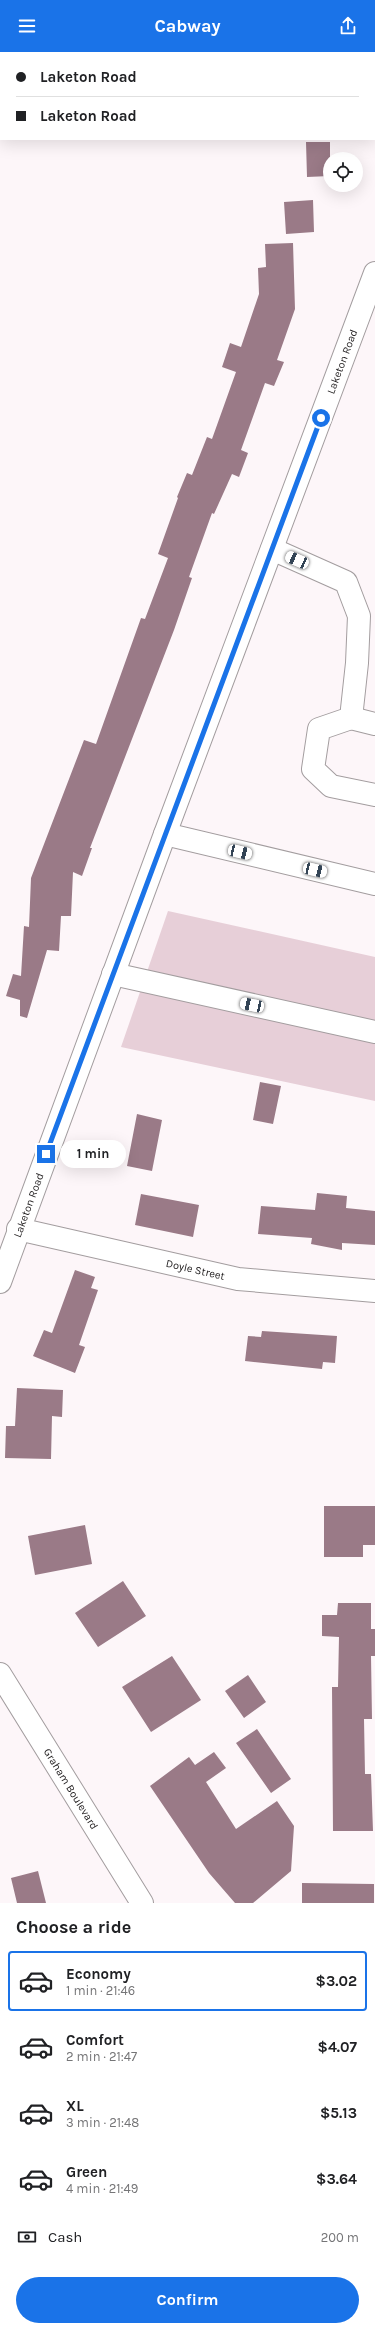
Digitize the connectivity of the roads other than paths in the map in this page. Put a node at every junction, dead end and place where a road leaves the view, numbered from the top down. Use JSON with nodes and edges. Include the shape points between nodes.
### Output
{"nodes":[{"id":1,"x":375,"y":273,"type":"edge"},
{"id":2,"x":272,"y":549,"type":"junction"},
{"id":3,"x":351,"y":718,"type":"junction"},
{"id":4,"x":375,"y":724,"type":"edge"},
{"id":5,"x":375,"y":794,"type":"edge"},
{"id":6,"x":165,"y":834,"type":"junction"},
{"id":7,"x":375,"y":884,"type":"edge"},
{"id":8,"x":113,"y":974,"type":"junction"},
{"id":9,"x":375,"y":1032,"type":"edge"},
{"id":10,"x":18,"y":1229,"type":"junction"},
{"id":11,"x":0,"y":1282,"type":"edge"},
{"id":12,"x":375,"y":1291,"type":"edge"},
{"id":13,"x":0,"y":1674,"type":"edge"},
{"id":14,"x":142,"y":1903,"type":"edge"}],
"edges":[{"from":1,"to":2,"type":"street","name":"Laketon Road"},
{"from":2,"to":3,"type":"street","via":[[346,582],[359,616]]},
{"from":2,"to":6,"type":"street","name":"Laketon Road"},
{"from":3,"to":4,"type":"street"},
{"from":3,"to":5,"type":"street","via":[[319,729],[314,769],[331,786]]},
{"from":6,"to":7,"type":"street"},
{"from":6,"to":8,"type":"street","name":"Laketon Road"},
{"from":8,"to":9,"type":"street"},
{"from":8,"to":10,"type":"street","name":"Laketon Road"},
{"from":10,"to":11,"type":"street","name":"Laketon Road"},
{"from":10,"to":12,"type":"street","name":"Doyle Street","via":[[238,1279]]},
{"from":13,"to":14,"type":"street","name":"Graham Boulevard"}]}
